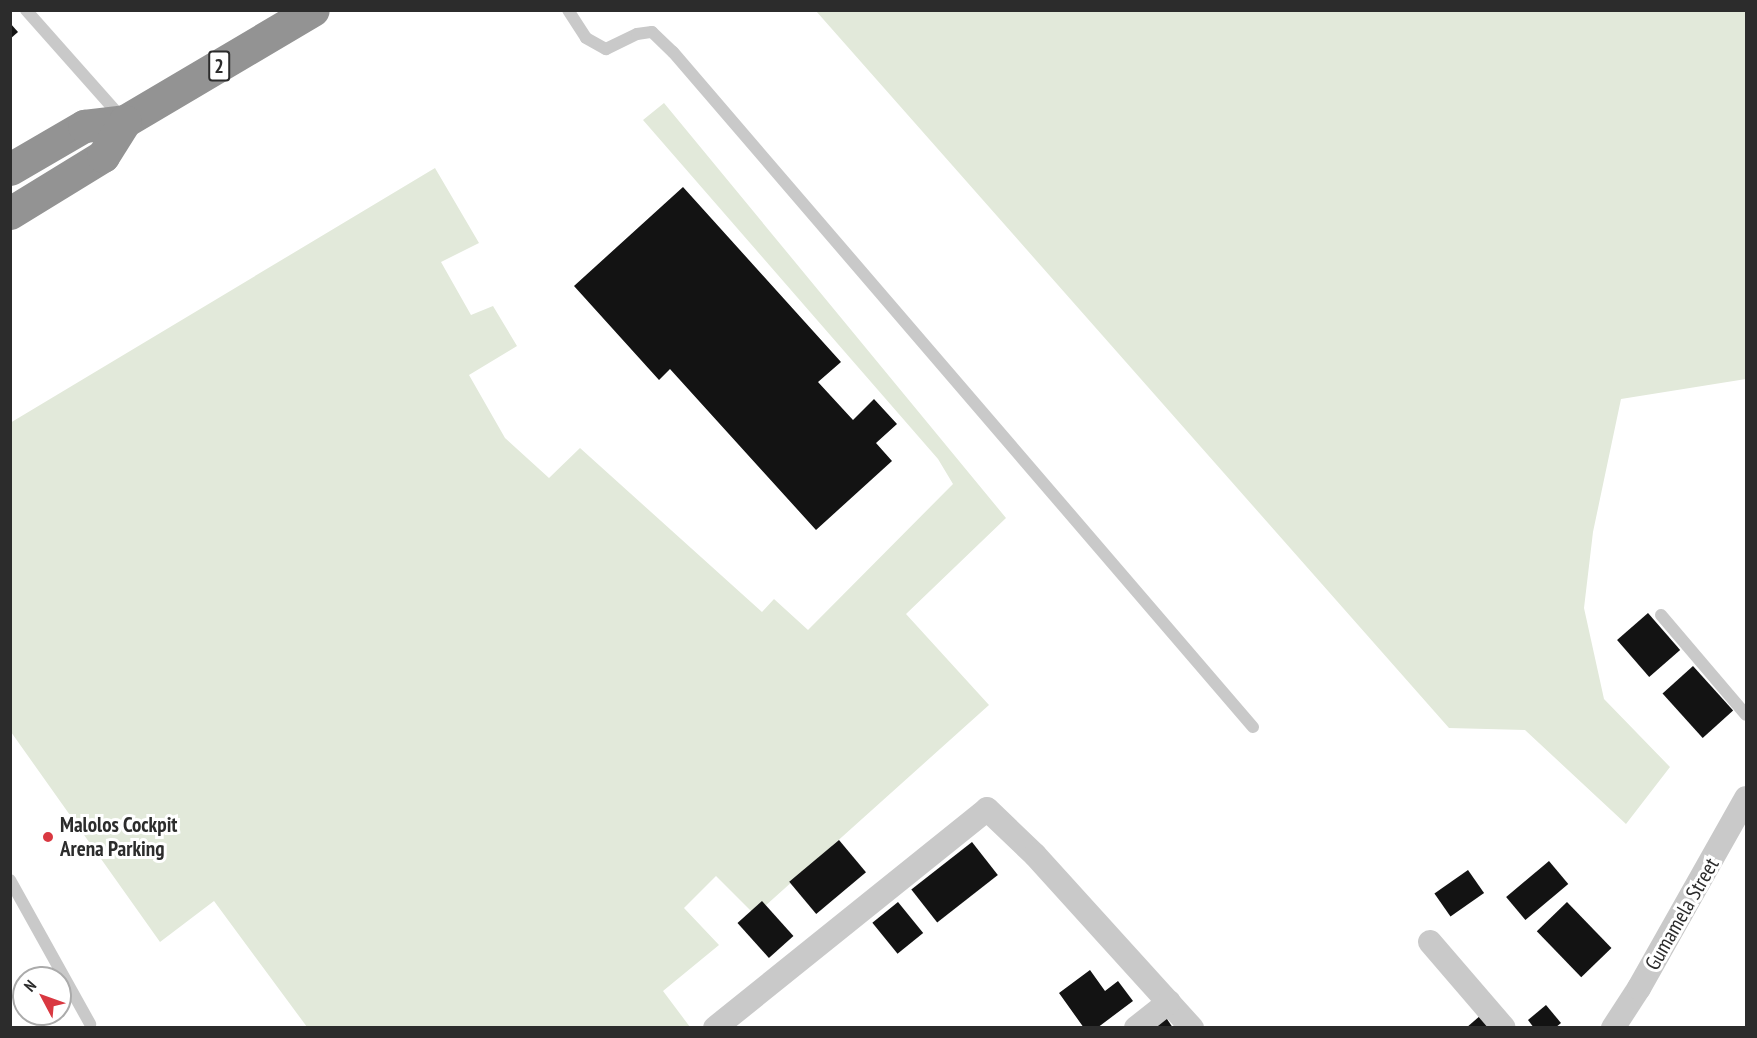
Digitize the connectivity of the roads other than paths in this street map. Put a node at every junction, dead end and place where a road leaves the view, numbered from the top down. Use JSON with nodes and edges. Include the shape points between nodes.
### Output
{"nodes":[{"id":1,"x":26,"y":10,"type":"edge"},
{"id":2,"x":313,"y":10,"type":"edge"},
{"id":3,"x":567,"y":10,"type":"edge"},
{"id":4,"x":125,"y":121,"type":"junction"},
{"id":5,"x":10,"y":170,"type":"edge"},
{"id":6,"x":10,"y":213,"type":"edge"},
{"id":7,"x":1661,"y":615,"type":"dead end"},
{"id":8,"x":1746,"y":715,"type":"edge"},
{"id":9,"x":1253,"y":727,"type":"dead end"},
{"id":10,"x":1746,"y":798,"type":"edge"},
{"id":11,"x":10,"y":880,"type":"edge"},
{"id":12,"x":1430,"y":942,"type":"dead end"},
{"id":13,"x":1169,"y":1002,"type":"junction"},
{"id":14,"x":90,"y":1024,"type":"dead end"},
{"id":15,"x":715,"y":1028,"type":"edge"},
{"id":16,"x":1136,"y":1028,"type":"edge"},
{"id":17,"x":1192,"y":1028,"type":"edge"},
{"id":18,"x":1504,"y":1028,"type":"edge"},
{"id":19,"x":1612,"y":1028,"type":"edge"}],
"edges":[{"from":1,"to":4,"type":"lane"},
{"from":2,"to":4,"type":"highway","number":"2"},
{"from":3,"to":9,"type":"lane","via":[[586,38],[606,50],[637,34],[652,32],[673,52]]},
{"from":4,"to":5,"type":"highway","number":"2","via":[[84,126]]},
{"from":4,"to":6,"type":"highway","number":"2","via":[[103,156]]},
{"from":7,"to":8,"type":"lane"},
{"from":10,"to":19,"type":"street","name":"Gumamela Street","via":[[1639,988]]},
{"from":11,"to":14,"type":"lane"},
{"from":12,"to":18,"type":"street"},
{"from":13,"to":15,"type":"street","via":[[1035,855],[987,809]]},
{"from":13,"to":16,"type":"street"},
{"from":13,"to":17,"type":"street"}]}
